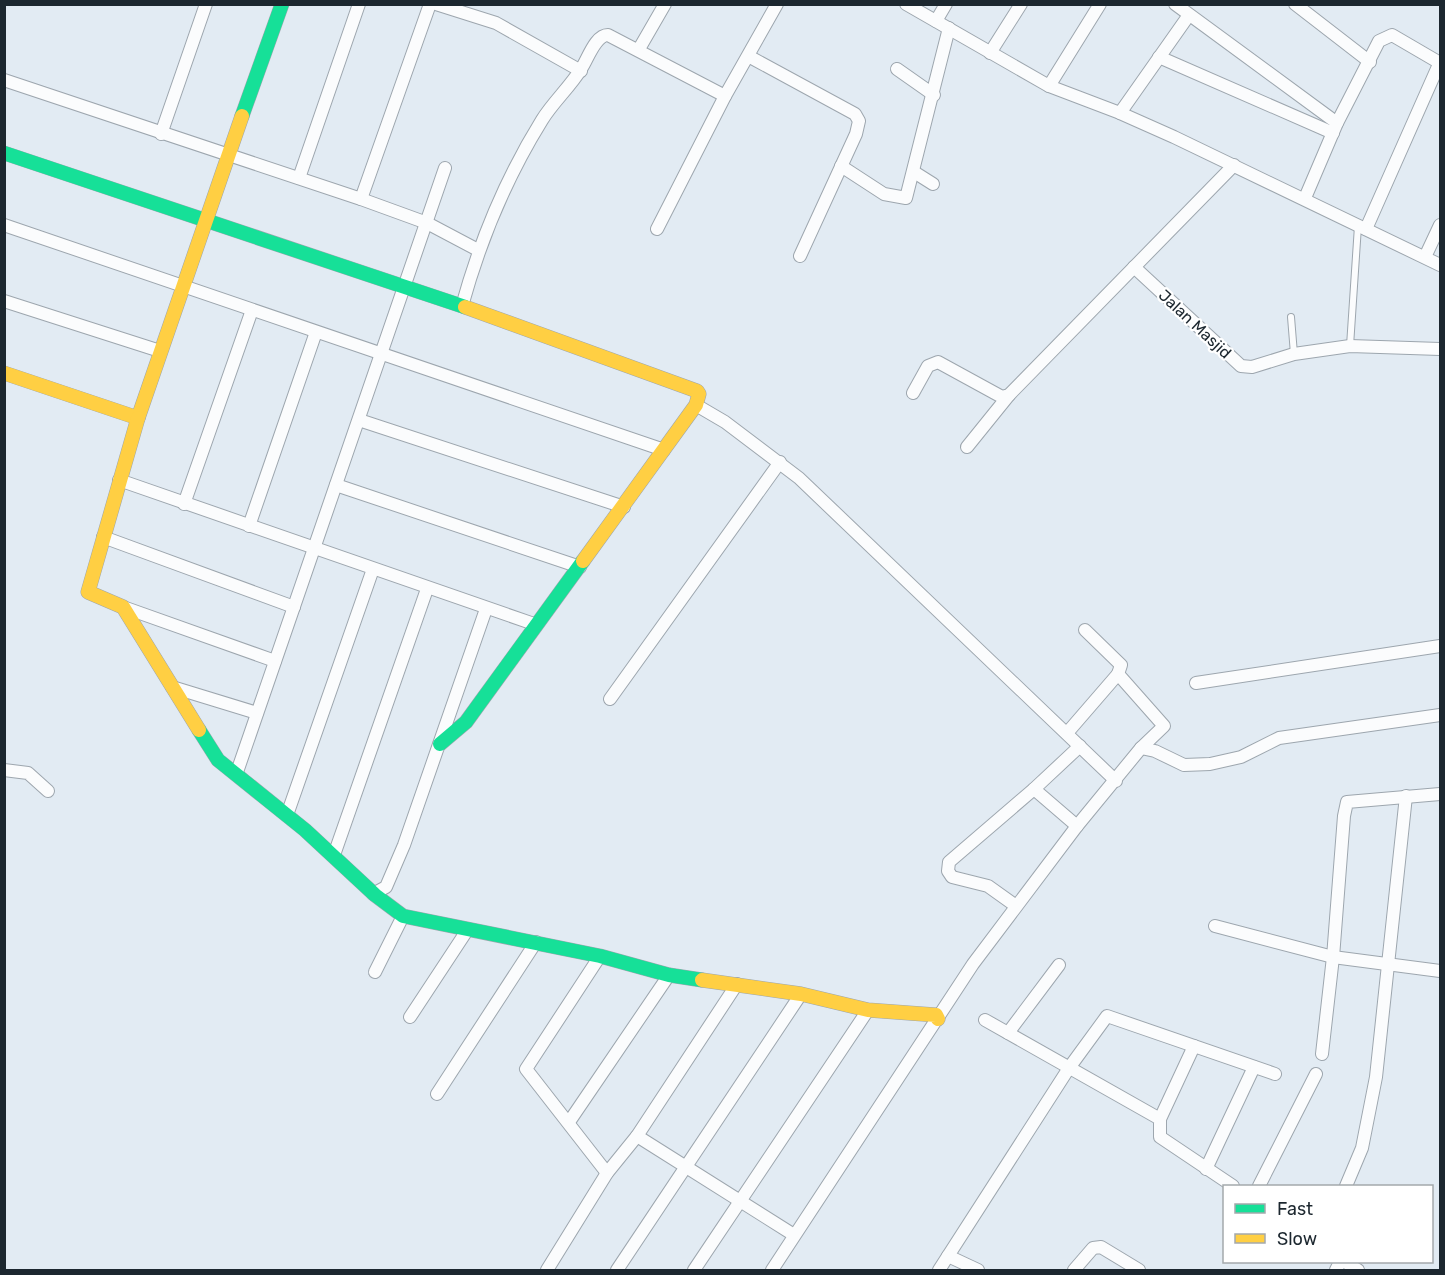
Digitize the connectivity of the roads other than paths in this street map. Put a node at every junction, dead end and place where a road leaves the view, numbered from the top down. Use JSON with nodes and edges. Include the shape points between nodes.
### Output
{"nodes":[{"id":1,"x":206,"y":4,"type":"edge"},
{"id":2,"x":282,"y":4,"type":"edge"},
{"id":3,"x":359,"y":4,"type":"edge"},
{"id":4,"x":430,"y":4,"type":"edge"},
{"id":5,"x":436,"y":4,"type":"edge"},
{"id":6,"x":665,"y":4,"type":"edge"},
{"id":7,"x":777,"y":4,"type":"edge"},
{"id":8,"x":906,"y":4,"type":"edge"},
{"id":9,"x":946,"y":4,"type":"edge"},
{"id":10,"x":1021,"y":4,"type":"edge"},
{"id":11,"x":1100,"y":4,"type":"edge"},
{"id":12,"x":1175,"y":4,"type":"edge"},
{"id":13,"x":1295,"y":4,"type":"edge"},
{"id":14,"x":1190,"y":15,"type":"junction"},
{"id":15,"x":936,"y":21,"type":"junction"},
{"id":16,"x":949,"y":28,"type":"junction"},
{"id":17,"x":639,"y":49,"type":"junction"},
{"id":18,"x":990,"y":53,"type":"junction"},
{"id":19,"x":750,"y":57,"type":"junction"},
{"id":20,"x":1159,"y":57,"type":"junction"},
{"id":21,"x":1370,"y":62,"type":"junction"},
{"id":22,"x":1440,"y":63,"type":"edge"},
{"id":23,"x":897,"y":69,"type":"dead end"},
{"id":24,"x":580,"y":71,"type":"junction"},
{"id":25,"x":4,"y":80,"type":"edge"},
{"id":26,"x":1049,"y":86,"type":"junction"},
{"id":27,"x":933,"y":95,"type":"junction"},
{"id":28,"x":725,"y":96,"type":"junction"},
{"id":29,"x":1120,"y":113,"type":"junction"},
{"id":30,"x":1335,"y":128,"type":"junction"},
{"id":31,"x":161,"y":134,"type":"junction"},
{"id":32,"x":4,"y":153,"type":"edge"},
{"id":33,"x":228,"y":155,"type":"junction"},
{"id":34,"x":1234,"y":165,"type":"junction"},
{"id":35,"x":841,"y":166,"type":"junction"},
{"id":36,"x":445,"y":168,"type":"dead end"},
{"id":37,"x":914,"y":172,"type":"junction"},
{"id":38,"x":299,"y":178,"type":"junction"},
{"id":39,"x":933,"y":183,"type":"dead end"},
{"id":40,"x":1305,"y":198,"type":"junction"},
{"id":41,"x":361,"y":199,"type":"junction"},
{"id":42,"x":205,"y":220,"type":"junction"},
{"id":43,"x":427,"y":223,"type":"junction"},
{"id":44,"x":4,"y":225,"type":"edge"},
{"id":45,"x":1440,"y":225,"type":"edge"},
{"id":46,"x":1362,"y":227,"type":"junction"},
{"id":47,"x":657,"y":229,"type":"dead end"},
{"id":48,"x":478,"y":250,"type":"junction"},
{"id":49,"x":800,"y":256,"type":"dead end"},
{"id":50,"x":1425,"y":257,"type":"junction"},
{"id":51,"x":1440,"y":265,"type":"edge"},
{"id":52,"x":1134,"y":267,"type":"junction"},
{"id":53,"x":181,"y":287,"type":"junction"},
{"id":54,"x":405,"y":288,"type":"junction"},
{"id":55,"x":4,"y":302,"type":"edge"},
{"id":56,"x":462,"y":306,"type":"junction"},
{"id":57,"x":252,"y":310,"type":"junction"},
{"id":58,"x":1291,"y":317,"type":"dead end"},
{"id":59,"x":316,"y":332,"type":"junction"},
{"id":60,"x":1350,"y":346,"type":"junction"},
{"id":61,"x":1440,"y":349,"type":"edge"},
{"id":62,"x":160,"y":351,"type":"junction"},
{"id":63,"x":1294,"y":354,"type":"junction"},
{"id":64,"x":380,"y":355,"type":"junction"},
{"id":65,"x":4,"y":373,"type":"edge"},
{"id":66,"x":913,"y":393,"type":"dead end"},
{"id":67,"x":1009,"y":395,"type":"junction"},
{"id":68,"x":696,"y":405,"type":"junction"},
{"id":69,"x":138,"y":418,"type":"junction"},
{"id":70,"x":359,"y":420,"type":"junction"},
{"id":71,"x":967,"y":447,"type":"dead end"},
{"id":72,"x":664,"y":450,"type":"junction"},
{"id":73,"x":780,"y":462,"type":"junction"},
{"id":74,"x":119,"y":480,"type":"junction"},
{"id":75,"x":336,"y":485,"type":"junction"},
{"id":76,"x":184,"y":504,"type":"junction"},
{"id":77,"x":624,"y":507,"type":"junction"},
{"id":78,"x":249,"y":526,"type":"junction"},
{"id":79,"x":103,"y":537,"type":"junction"},
{"id":80,"x":316,"y":549,"type":"junction"},
{"id":81,"x":579,"y":567,"type":"junction"},
{"id":82,"x":373,"y":569,"type":"junction"},
{"id":83,"x":427,"y":589,"type":"junction"},
{"id":84,"x":123,"y":607,"type":"junction"},
{"id":85,"x":294,"y":607,"type":"junction"},
{"id":86,"x":486,"y":609,"type":"junction"},
{"id":87,"x":534,"y":624,"type":"junction"},
{"id":88,"x":1085,"y":630,"type":"dead end"},
{"id":89,"x":1440,"y":646,"type":"edge"},
{"id":90,"x":275,"y":661,"type":"junction"},
{"id":91,"x":1118,"y":674,"type":"junction"},
{"id":92,"x":1196,"y":683,"type":"dead end"},
{"id":93,"x":171,"y":686,"type":"junction"},
{"id":94,"x":610,"y":699,"type":"dead end"},
{"id":95,"x":256,"y":713,"type":"junction"},
{"id":96,"x":1440,"y":715,"type":"edge"},
{"id":97,"x":1066,"y":733,"type":"junction"},
{"id":98,"x":440,"y":744,"type":"junction"},
{"id":99,"x":1080,"y":746,"type":"junction"},
{"id":100,"x":1141,"y":748,"type":"junction"},
{"id":101,"x":4,"y":770,"type":"edge"},
{"id":102,"x":237,"y":772,"type":"junction"},
{"id":103,"x":1116,"y":781,"type":"junction"},
{"id":104,"x":1034,"y":789,"type":"junction"},
{"id":105,"x":48,"y":791,"type":"dead end"},
{"id":106,"x":1440,"y":794,"type":"edge"},
{"id":107,"x":1406,"y":796,"type":"junction"},
{"id":108,"x":287,"y":815,"type":"junction"},
{"id":109,"x":1077,"y":826,"type":"junction"},
{"id":110,"x":334,"y":855,"type":"junction"},
{"id":111,"x":373,"y":894,"type":"junction"},
{"id":112,"x":1016,"y":906,"type":"junction"},
{"id":113,"x":403,"y":916,"type":"junction"},
{"id":114,"x":1215,"y":926,"type":"dead end"},
{"id":115,"x":468,"y":929,"type":"junction"},
{"id":116,"x":536,"y":942,"type":"junction"},
{"id":117,"x":600,"y":956,"type":"junction"},
{"id":118,"x":1333,"y":957,"type":"junction"},
{"id":119,"x":1059,"y":965,"type":"dead end"},
{"id":120,"x":1390,"y":965,"type":"junction"},
{"id":121,"x":1440,"y":971,"type":"edge"},
{"id":122,"x":375,"y":972,"type":"dead end"},
{"id":123,"x":669,"y":975,"type":"junction"},
{"id":124,"x":737,"y":984,"type":"junction"},
{"id":125,"x":801,"y":994,"type":"junction"},
{"id":126,"x":868,"y":1010,"type":"junction"},
{"id":127,"x":410,"y":1017,"type":"dead end"},
{"id":128,"x":938,"y":1019,"type":"junction"},
{"id":129,"x":985,"y":1020,"type":"dead end"},
{"id":130,"x":1008,"y":1033,"type":"junction"},
{"id":131,"x":1194,"y":1046,"type":"junction"},
{"id":132,"x":1322,"y":1054,"type":"dead end"},
{"id":133,"x":1254,"y":1067,"type":"junction"},
{"id":134,"x":1069,"y":1068,"type":"junction"},
{"id":135,"x":1275,"y":1074,"type":"dead end"},
{"id":136,"x":1316,"y":1074,"type":"dead end"},
{"id":137,"x":437,"y":1094,"type":"dead end"},
{"id":138,"x":1160,"y":1119,"type":"junction"},
{"id":139,"x":569,"y":1122,"type":"junction"},
{"id":140,"x":637,"y":1136,"type":"junction"},
{"id":141,"x":687,"y":1168,"type":"junction"},
{"id":142,"x":1206,"y":1168,"type":"junction"},
{"id":143,"x":607,"y":1173,"type":"junction"},
{"id":144,"x":1232,"y":1185,"type":"edge"},
{"id":145,"x":1260,"y":1185,"type":"edge"},
{"id":146,"x":1346,"y":1185,"type":"edge"},
{"id":147,"x":741,"y":1203,"type":"junction"},
{"id":148,"x":794,"y":1235,"type":"junction"},
{"id":149,"x":948,"y":1256,"type":"junction"},
{"id":150,"x":547,"y":1270,"type":"edge"},
{"id":151,"x":617,"y":1270,"type":"edge"},
{"id":152,"x":694,"y":1270,"type":"edge"},
{"id":153,"x":772,"y":1270,"type":"edge"},
{"id":154,"x":939,"y":1270,"type":"edge"},
{"id":155,"x":978,"y":1270,"type":"edge"},
{"id":156,"x":1074,"y":1270,"type":"edge"},
{"id":157,"x":1139,"y":1270,"type":"edge"}],
"edges":[{"from":1,"to":31,"type":"street"},
{"from":2,"to":33,"type":"street"},
{"from":3,"to":38,"type":"street"},
{"from":4,"to":41,"type":"street"},
{"from":5,"to":24,"type":"street","via":[[496,23]]},
{"from":6,"to":17,"type":"street"},
{"from":7,"to":19,"type":"street"},
{"from":8,"to":15,"type":"street"},
{"from":9,"to":15,"type":"street"},
{"from":10,"to":18,"type":"street"},
{"from":11,"to":26,"type":"street"},
{"from":12,"to":14,"type":"street"},
{"from":13,"to":21,"type":"street"},
{"from":14,"to":20,"type":"street"},
{"from":14,"to":30,"type":"street"},
{"from":15,"to":16,"type":"street"},
{"from":16,"to":18,"type":"street"},
{"from":16,"to":27,"type":"street"},
{"from":17,"to":24,"type":"street","via":[[604,34]]},
{"from":17,"to":28,"type":"street"},
{"from":18,"to":26,"type":"street"},
{"from":19,"to":28,"type":"street"},
{"from":19,"to":35,"type":"street","via":[[855,114],[859,121],[856,134]]},
{"from":20,"to":29,"type":"street"},
{"from":20,"to":30,"type":"street"},
{"from":21,"to":22,"type":"street","via":[[1380,41],[1392,36]]},
{"from":21,"to":30,"type":"street"},
{"from":22,"to":46,"type":"street"},
{"from":23,"to":27,"type":"street"},
{"from":24,"to":48,"type":"street","via":[[543,119]]},
{"from":25,"to":31,"type":"street"},
{"from":26,"to":29,"type":"street"},
{"from":27,"to":37,"type":"street"},
{"from":28,"to":47,"type":"street"},
{"from":29,"to":34,"type":"street"},
{"from":30,"to":40,"type":"street"},
{"from":31,"to":33,"type":"street"},
{"from":32,"to":42,"type":"street"},
{"from":33,"to":38,"type":"street"},
{"from":33,"to":42,"type":"street"},
{"from":34,"to":40,"type":"street"},
{"from":34,"to":52,"type":"street"},
{"from":35,"to":37,"type":"street","via":[[897,198],[906,198]]},
{"from":35,"to":49,"type":"street"},
{"from":36,"to":43,"type":"street"},
{"from":37,"to":39,"type":"street"},
{"from":38,"to":41,"type":"street"},
{"from":40,"to":46,"type":"street"},
{"from":41,"to":43,"type":"street"},
{"from":42,"to":53,"type":"street"},
{"from":42,"to":54,"type":"street"},
{"from":43,"to":48,"type":"street"},
{"from":43,"to":54,"type":"street"},
{"from":44,"to":53,"type":"street"},
{"from":45,"to":50,"type":"street"},
{"from":46,"to":50,"type":"street"},
{"from":46,"to":60,"type":"lane"},
{"from":48,"to":56,"type":"street"},
{"from":50,"to":51,"type":"street"},
{"from":52,"to":63,"type":"street","name":"Jalan Masjid","via":[[1241,366],[1252,367]]},
{"from":52,"to":67,"type":"street"},
{"from":53,"to":57,"type":"street"},
{"from":53,"to":62,"type":"street"},
{"from":54,"to":56,"type":"street"},
{"from":54,"to":64,"type":"street"},
{"from":55,"to":62,"type":"street"},
{"from":56,"to":68,"type":"street","via":[[698,391]]},
{"from":57,"to":59,"type":"street"},
{"from":57,"to":76,"type":"street"},
{"from":58,"to":63,"type":"lane"},
{"from":59,"to":64,"type":"street"},
{"from":59,"to":78,"type":"street"},
{"from":60,"to":61,"type":"street","name":"Jalan Masjid"},
{"from":60,"to":63,"type":"street","name":"Jalan Masjid"},
{"from":62,"to":69,"type":"street"},
{"from":64,"to":70,"type":"street"},
{"from":64,"to":72,"type":"street"},
{"from":65,"to":69,"type":"street"},
{"from":66,"to":67,"type":"street","via":[[928,366],[938,362],[1002,397]]},
{"from":67,"to":71,"type":"street"},
{"from":68,"to":72,"type":"street"},
{"from":68,"to":73,"type":"street"},
{"from":69,"to":74,"type":"street"},
{"from":70,"to":75,"type":"street"},
{"from":70,"to":77,"type":"street"},
{"from":72,"to":77,"type":"street"},
{"from":73,"to":94,"type":"street"},
{"from":73,"to":97,"type":"street"},
{"from":74,"to":76,"type":"street"},
{"from":74,"to":79,"type":"street"},
{"from":75,"to":80,"type":"street"},
{"from":75,"to":81,"type":"street"},
{"from":76,"to":78,"type":"street"},
{"from":77,"to":81,"type":"street"},
{"from":78,"to":80,"type":"street"},
{"from":79,"to":84,"type":"street","via":[[87,591]]},
{"from":79,"to":85,"type":"street"},
{"from":80,"to":82,"type":"street"},
{"from":80,"to":85,"type":"street"},
{"from":81,"to":87,"type":"street"},
{"from":82,"to":83,"type":"street"},
{"from":82,"to":108,"type":"street"},
{"from":83,"to":86,"type":"street"},
{"from":83,"to":110,"type":"street"},
{"from":84,"to":90,"type":"street"},
{"from":84,"to":93,"type":"street"},
{"from":85,"to":90,"type":"street"},
{"from":86,"to":87,"type":"street"},
{"from":86,"to":98,"type":"street"},
{"from":87,"to":98,"type":"street","via":[[466,722]]},
{"from":88,"to":91,"type":"street","via":[[1121,665]]},
{"from":89,"to":92,"type":"street"},
{"from":90,"to":95,"type":"street"},
{"from":91,"to":97,"type":"street"},
{"from":91,"to":100,"type":"street","via":[[1164,726]]},
{"from":93,"to":95,"type":"street"},
{"from":93,"to":102,"type":"street","via":[[211,752]]},
{"from":95,"to":102,"type":"street"},
{"from":96,"to":100,"type":"street","via":[[1279,738],[1241,757],[1210,764],[1184,765]]},
{"from":97,"to":99,"type":"street"},
{"from":98,"to":111,"type":"street","via":[[389,881],[382,891]]},
{"from":99,"to":103,"type":"street"},
{"from":99,"to":104,"type":"street"},
{"from":100,"to":103,"type":"street"},
{"from":101,"to":105,"type":"street","via":[[28,773]]},
{"from":102,"to":108,"type":"street"},
{"from":103,"to":109,"type":"street"},
{"from":104,"to":109,"type":"street"},
{"from":104,"to":112,"type":"street","via":[[949,862],[952,877],[988,886]]},
{"from":106,"to":107,"type":"street"},
{"from":107,"to":118,"type":"street","via":[[1347,802]]},
{"from":107,"to":120,"type":"street"},
{"from":108,"to":110,"type":"street"},
{"from":109,"to":112,"type":"street"},
{"from":110,"to":111,"type":"street"},
{"from":111,"to":113,"type":"street"},
{"from":112,"to":128,"type":"street"},
{"from":113,"to":115,"type":"street"},
{"from":113,"to":122,"type":"street"},
{"from":114,"to":118,"type":"street"},
{"from":115,"to":116,"type":"street"},
{"from":115,"to":127,"type":"street"},
{"from":116,"to":117,"type":"street"},
{"from":116,"to":137,"type":"street"},
{"from":117,"to":123,"type":"street"},
{"from":117,"to":139,"type":"street","via":[[526,1068]]},
{"from":118,"to":120,"type":"street"},
{"from":118,"to":132,"type":"street"},
{"from":119,"to":130,"type":"street"},
{"from":120,"to":121,"type":"street"},
{"from":120,"to":146,"type":"street","via":[[1376,1077],[1362,1148]]},
{"from":123,"to":124,"type":"street"},
{"from":123,"to":139,"type":"street"},
{"from":124,"to":125,"type":"street"},
{"from":124,"to":140,"type":"street"},
{"from":125,"to":126,"type":"street"},
{"from":125,"to":141,"type":"street"},
{"from":126,"to":128,"type":"street","via":[[936,1015]]},
{"from":126,"to":147,"type":"street"},
{"from":128,"to":148,"type":"street"},
{"from":129,"to":130,"type":"street"},
{"from":130,"to":134,"type":"street"},
{"from":131,"to":133,"type":"street"},
{"from":131,"to":134,"type":"street","via":[[1107,1016]]},
{"from":131,"to":138,"type":"street"},
{"from":133,"to":135,"type":"street"},
{"from":133,"to":142,"type":"street"},
{"from":134,"to":138,"type":"street"},
{"from":134,"to":149,"type":"street"},
{"from":136,"to":145,"type":"street"},
{"from":138,"to":142,"type":"street","via":[[1160,1137]]},
{"from":139,"to":143,"type":"street"},
{"from":140,"to":141,"type":"street"},
{"from":140,"to":143,"type":"street"},
{"from":141,"to":147,"type":"street"},
{"from":141,"to":151,"type":"street"},
{"from":142,"to":144,"type":"street"},
{"from":143,"to":150,"type":"street"},
{"from":147,"to":148,"type":"street"},
{"from":147,"to":152,"type":"street"},
{"from":148,"to":153,"type":"street"},
{"from":149,"to":154,"type":"street"},
{"from":149,"to":155,"type":"street"},
{"from":156,"to":157,"type":"street","via":[[1093,1248],[1101,1247]]}]}
